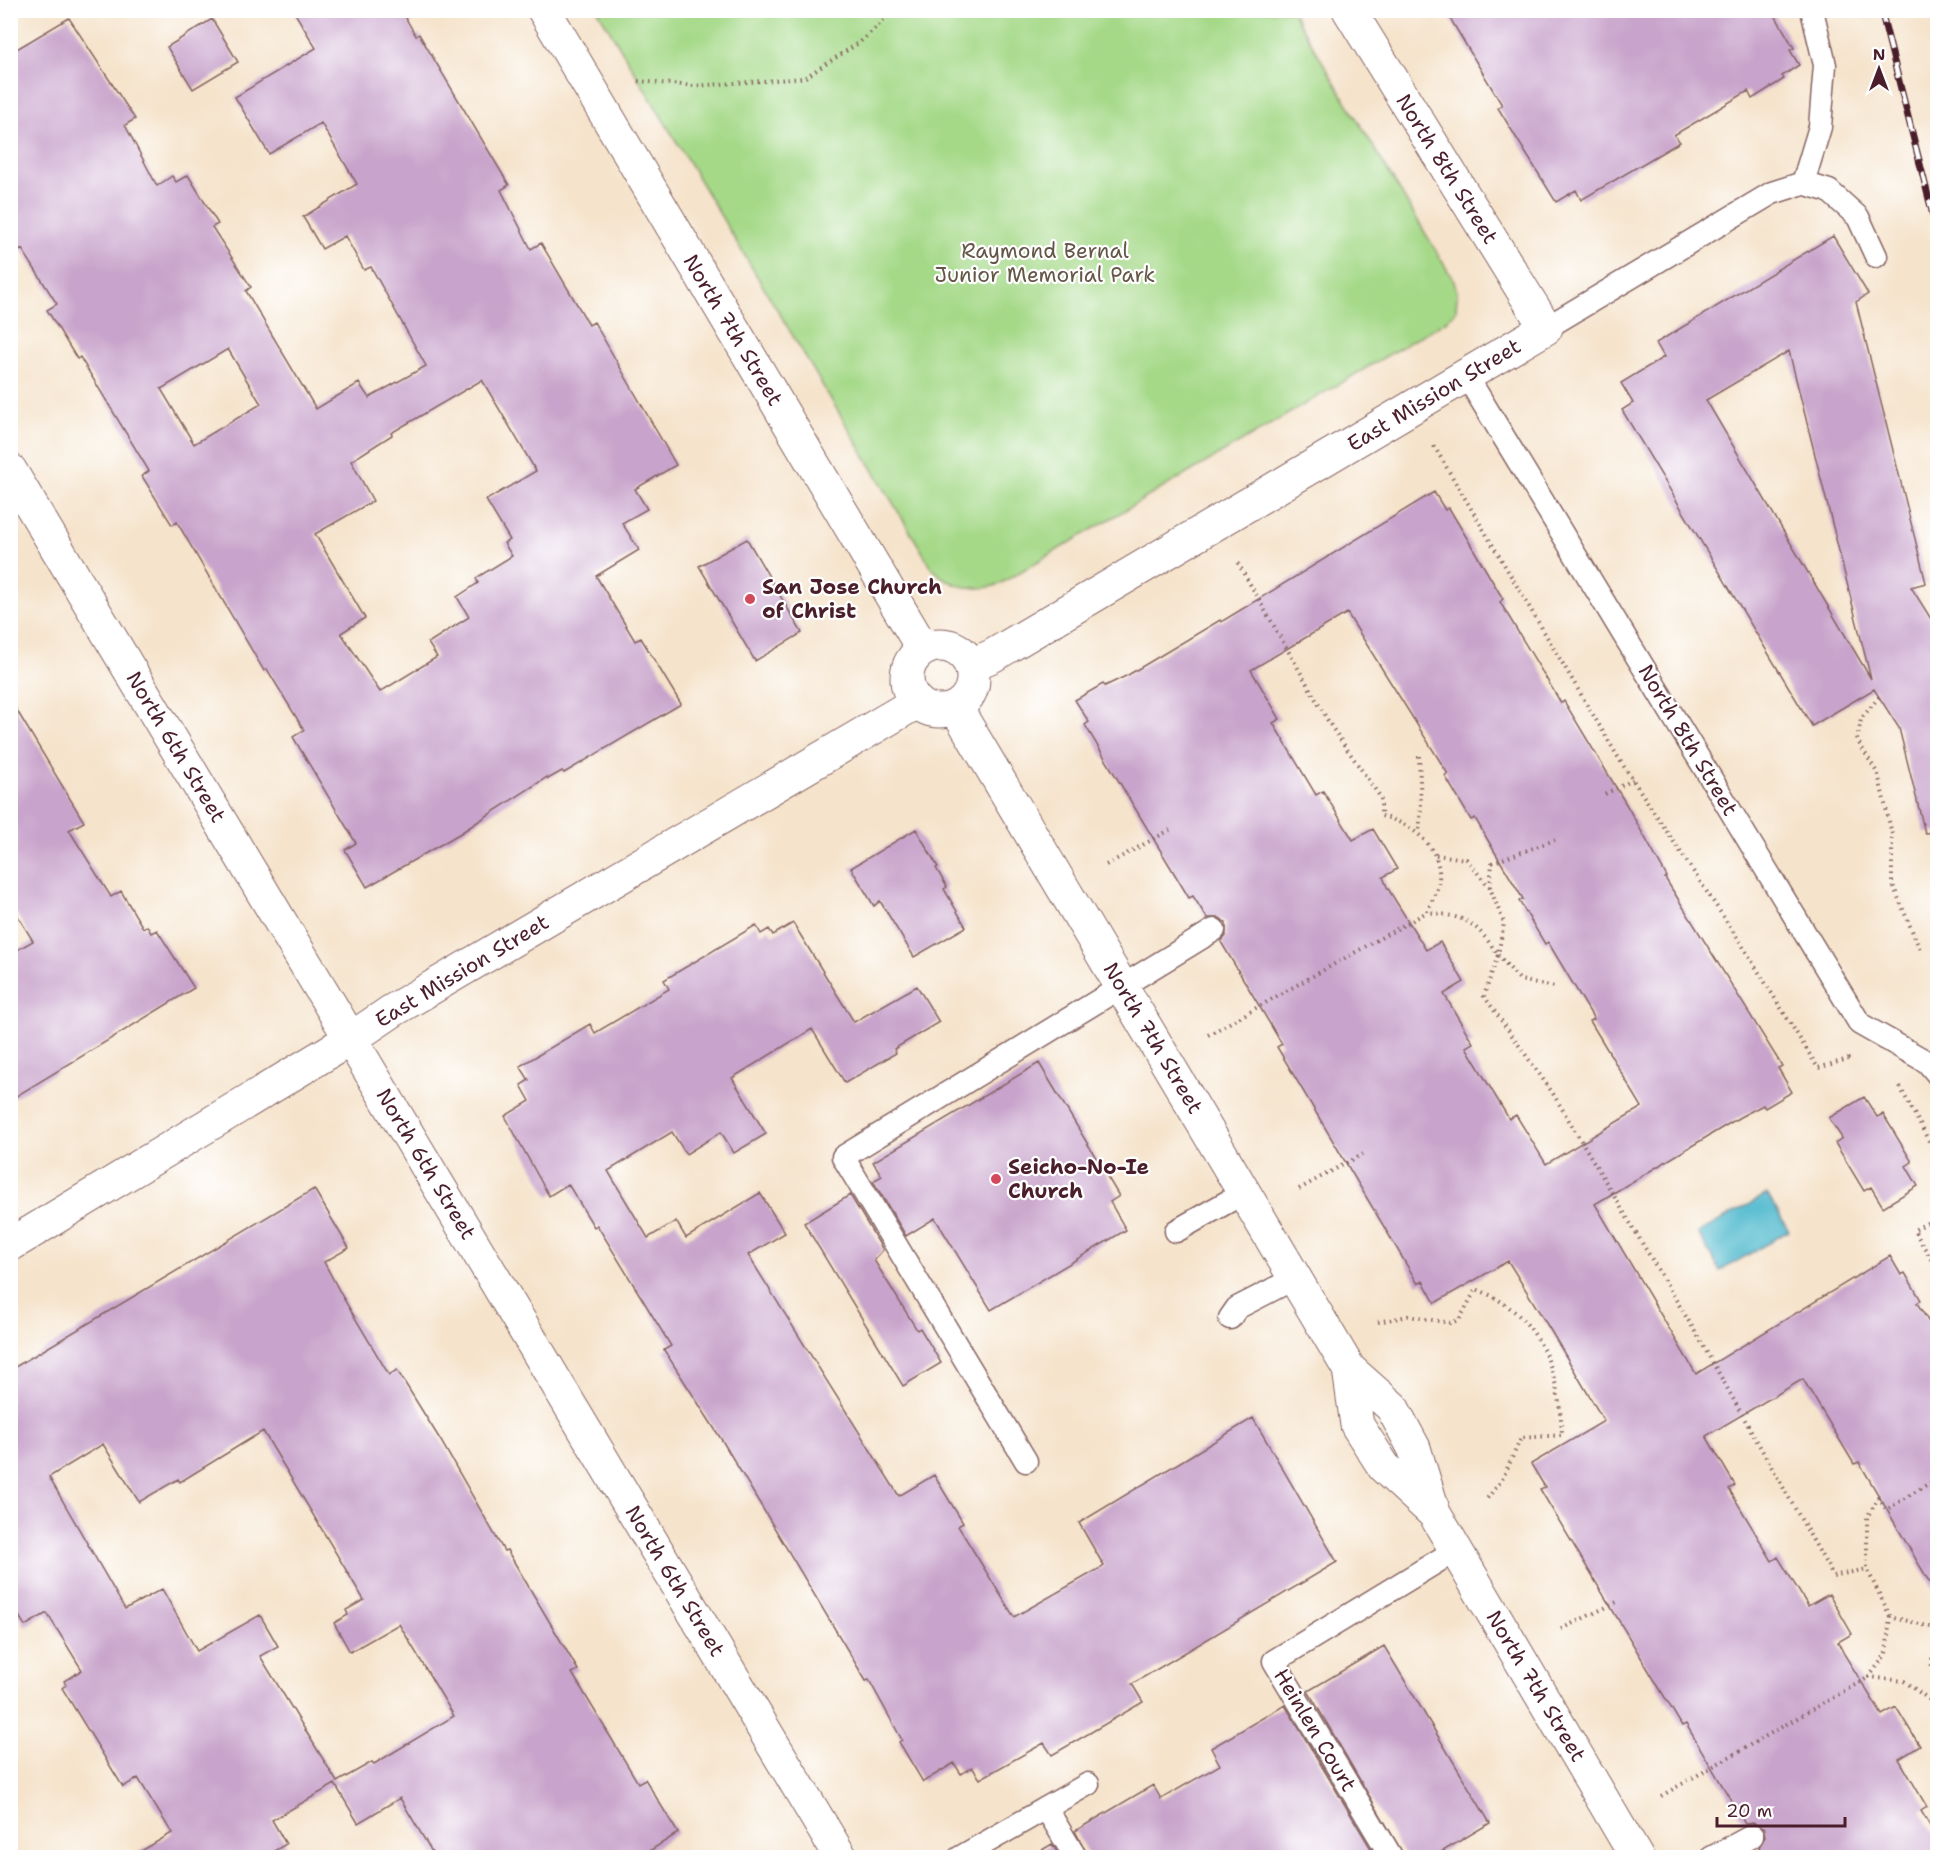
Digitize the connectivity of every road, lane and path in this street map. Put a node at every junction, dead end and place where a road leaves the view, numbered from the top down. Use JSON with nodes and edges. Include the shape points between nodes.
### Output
{"nodes":[{"id":1,"x":544,"y":10,"type":"edge"},
{"id":2,"x":895,"y":10,"type":"edge"},
{"id":3,"x":1349,"y":10,"type":"edge"},
{"id":4,"x":1812,"y":10,"type":"edge"},
{"id":5,"x":638,"y":81,"type":"dead end"},
{"id":6,"x":1803,"y":183,"type":"junction"},
{"id":7,"x":1876,"y":256,"type":"dead end"},
{"id":8,"x":1546,"y":328,"type":"junction"},
{"id":9,"x":1466,"y":375,"type":"junction"},
{"id":10,"x":1434,"y":446,"type":"dead end"},
{"id":11,"x":10,"y":470,"type":"edge"},
{"id":12,"x":1239,"y":563,"type":"dead end"},
{"id":13,"x":923,"y":649,"type":"junction"},
{"id":14,"x":971,"y":665,"type":"junction"},
{"id":15,"x":1880,"y":697,"type":"dead end"},
{"id":16,"x":917,"y":702,"type":"junction"},
{"id":17,"x":956,"y":708,"type":"junction"},
{"id":18,"x":1419,"y":756,"type":"dead end"},
{"id":19,"x":1633,"y":780,"type":"junction"},
{"id":20,"x":1605,"y":794,"type":"dead end"},
{"id":21,"x":1170,"y":830,"type":"dead end"},
{"id":22,"x":1419,"y":834,"type":"junction"},
{"id":23,"x":1555,"y":840,"type":"dead end"},
{"id":24,"x":1436,"y":855,"type":"junction"},
{"id":25,"x":1106,"y":865,"type":"dead end"},
{"id":26,"x":1490,"y":888,"type":"junction"},
{"id":27,"x":1426,"y":912,"type":"junction"},
{"id":28,"x":1214,"y":930,"type":"dead end"},
{"id":29,"x":1921,"y":952,"type":"dead end"},
{"id":30,"x":1498,"y":955,"type":"junction"},
{"id":31,"x":1123,"y":987,"type":"junction"},
{"id":32,"x":1555,"y":987,"type":"dead end"},
{"id":33,"x":1208,"y":1035,"type":"dead end"},
{"id":34,"x":352,"y":1038,"type":"junction"},
{"id":35,"x":1857,"y":1064,"type":"dead end"},
{"id":36,"x":1938,"y":1075,"type":"edge"},
{"id":37,"x":1893,"y":1083,"type":"dead end"},
{"id":38,"x":1363,"y":1154,"type":"dead end"},
{"id":39,"x":1938,"y":1158,"type":"edge"},
{"id":40,"x":1299,"y":1189,"type":"dead end"},
{"id":41,"x":1245,"y":1192,"type":"junction"},
{"id":42,"x":1938,"y":1217,"type":"edge"},
{"id":43,"x":1176,"y":1231,"type":"dead end"},
{"id":44,"x":10,"y":1245,"type":"edge"},
{"id":45,"x":1938,"y":1271,"type":"edge"},
{"id":46,"x":1295,"y":1278,"type":"junction"},
{"id":47,"x":1230,"y":1318,"type":"dead end"},
{"id":48,"x":1378,"y":1322,"type":"dead end"},
{"id":49,"x":1026,"y":1461,"type":"dead end"},
{"id":50,"x":1936,"y":1479,"type":"edge"},
{"id":51,"x":1485,"y":1501,"type":"dead end"},
{"id":52,"x":1456,"y":1550,"type":"junction"},
{"id":53,"x":1867,"y":1569,"type":"junction"},
{"id":54,"x":1618,"y":1601,"type":"dead end"},
{"id":55,"x":1890,"y":1616,"type":"junction"},
{"id":56,"x":1561,"y":1629,"type":"dead end"},
{"id":57,"x":1938,"y":1629,"type":"edge"},
{"id":58,"x":1938,"y":1648,"type":"edge"},
{"id":59,"x":1869,"y":1677,"type":"junction"},
{"id":60,"x":1938,"y":1704,"type":"edge"},
{"id":61,"x":1088,"y":1784,"type":"dead end"},
{"id":62,"x":1661,"y":1796,"type":"dead end"},
{"id":63,"x":1047,"y":1808,"type":"junction"},
{"id":64,"x":1752,"y":1836,"type":"dead end"},
{"id":65,"x":841,"y":1857,"type":"edge"},
{"id":66,"x":959,"y":1857,"type":"edge"},
{"id":67,"x":1076,"y":1857,"type":"edge"},
{"id":68,"x":1392,"y":1857,"type":"edge"},
{"id":69,"x":1637,"y":1857,"type":"edge"},
{"id":70,"x":1711,"y":1857,"type":"edge"}],
"edges":[{"from":1,"to":13,"type":"street","name":"North 7th Street"},
{"from":2,"to":5,"type":"path","via":[[860,42],[804,78],[693,86]]},
{"from":3,"to":8,"type":"street","name":"North 8th Street"},
{"from":4,"to":6,"type":"lane","via":[[1825,65],[1820,127]]},
{"from":6,"to":7,"type":"lane","via":[[1829,191],[1858,217]]},
{"from":6,"to":8,"type":"lane","name":"East Mission Street","via":[[1772,193]]},
{"from":8,"to":9,"type":"street","name":"East Mission Street"},
{"from":9,"to":14,"type":"street","name":"East Mission Street"},
{"from":9,"to":36,"type":"lane","name":"North 8th Street","via":[[1860,1024],[1928,1062]]},
{"from":10,"to":19,"type":"path"},
{"from":11,"to":34,"type":"street","name":"North 6th Street"},
{"from":12,"to":22,"type":"path","via":[[1330,726],[1381,798],[1381,816],[1402,821]]},
{"from":13,"to":14,"type":"street","via":[[934,645],[957,648]]},
{"from":13,"to":16,"type":"street","via":[[909,664],[906,674]]},
{"from":14,"to":17,"type":"street","via":[[970,694]]},
{"from":15,"to":29,"type":"path","via":[[1861,719],[1857,740],[1878,774],[1892,834],[1892,883]]},
{"from":16,"to":17,"type":"street","via":[[935,710]]},
{"from":16,"to":34,"type":"street","name":"East Mission Street"},
{"from":17,"to":31,"type":"street","name":"North 7th Street"},
{"from":18,"to":22,"type":"path"},
{"from":19,"to":20,"type":"path"},
{"from":19,"to":35,"type":"path","via":[[1818,1068],[1848,1059]]},
{"from":21,"to":25,"type":"path"},
{"from":22,"to":24,"type":"path"},
{"from":23,"to":26,"type":"path","via":[[1492,863]]},
{"from":24,"to":26,"type":"path","via":[[1466,859]]},
{"from":24,"to":27,"type":"path","via":[[1438,885]]},
{"from":26,"to":30,"type":"path","via":[[1504,923]]},
{"from":27,"to":30,"type":"path","via":[[1460,916],[1482,933]]},
{"from":27,"to":33,"type":"path"},
{"from":28,"to":31,"type":"lane"},
{"from":30,"to":32,"type":"path","via":[[1520,980]]},
{"from":30,"to":53,"type":"path","via":[[1484,996],[1552,1092],[1593,1160],[1833,1576]]},
{"from":31,"to":41,"type":"street","name":"North 7th Street"},
{"from":31,"to":49,"type":"lane","via":[[843,1157]]},
{"from":34,"to":44,"type":"street","name":"East Mission Street"},
{"from":34,"to":65,"type":"street","name":"North 6th Street"},
{"from":37,"to":39,"type":"path","via":[[1902,1088]]},
{"from":38,"to":40,"type":"path"},
{"from":41,"to":43,"type":"lane"},
{"from":41,"to":46,"type":"street","name":"North 7th Street"},
{"from":42,"to":45,"type":"path","via":[[1914,1230]]},
{"from":46,"to":47,"type":"lane","via":[[1237,1308]]},
{"from":46,"to":52,"type":"street","name":"North 7th Street","via":[[1349,1369],[1392,1407],[1414,1448],[1434,1513]]},
{"from":48,"to":51,"type":"path","via":[[1408,1316],[1450,1323],[1459,1320],[1476,1289],[1510,1308],[1535,1335],[1556,1380],[1562,1435],[1521,1438],[1502,1480]]},
{"from":50,"to":53,"type":"path","via":[[1886,1510],[1880,1498],[1867,1517]]},
{"from":52,"to":68,"type":"lane","name":"Heinlen Court","via":[[1274,1661]]},
{"from":52,"to":69,"type":"street","name":"North 7th Street"},
{"from":53,"to":55,"type":"path"},
{"from":54,"to":56,"type":"path"},
{"from":55,"to":57,"type":"path"},
{"from":55,"to":59,"type":"path","via":[[1886,1654]]},
{"from":58,"to":60,"type":"path","via":[[1931,1661]]},
{"from":59,"to":60,"type":"path","via":[[1904,1681]]},
{"from":59,"to":62,"type":"path"},
{"from":61,"to":63,"type":"lane"},
{"from":63,"to":66,"type":"lane"},
{"from":63,"to":67,"type":"lane"},
{"from":64,"to":70,"type":"lane"}]}
